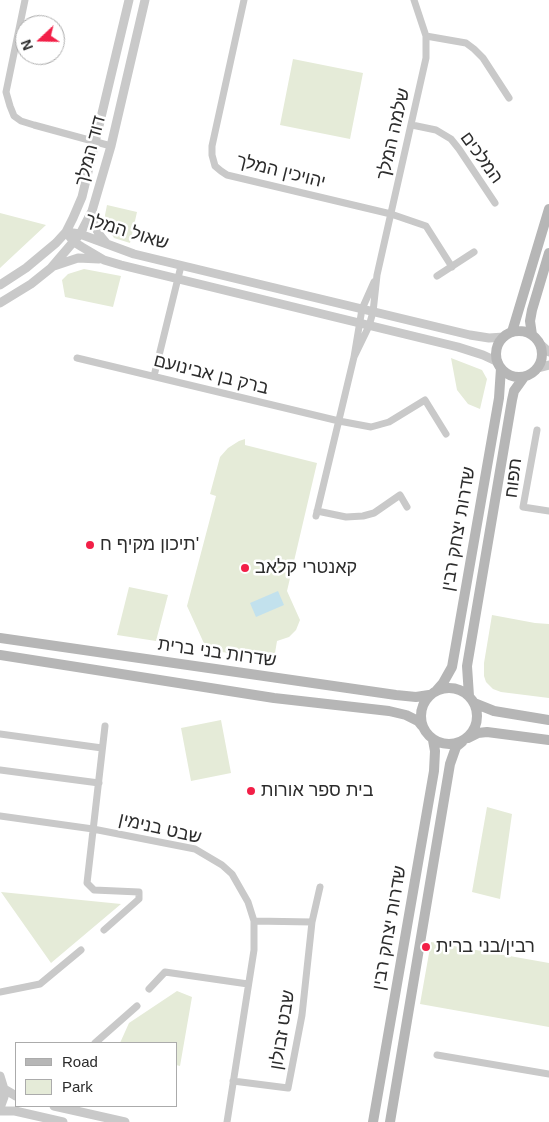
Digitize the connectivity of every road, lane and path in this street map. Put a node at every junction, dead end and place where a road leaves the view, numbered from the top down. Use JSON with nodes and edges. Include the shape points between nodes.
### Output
{"nodes":[{"id":1,"x":25,"y":0,"type":"edge"},
{"id":2,"x":129,"y":0,"type":"edge"},
{"id":3,"x":145,"y":0,"type":"edge"},
{"id":4,"x":244,"y":0,"type":"edge"},
{"id":5,"x":414,"y":0,"type":"edge"},
{"id":6,"x":426,"y":36,"type":"junction"},
{"id":7,"x":509,"y":98,"type":"dead end"},
{"id":8,"x":412,"y":125,"type":"junction"},
{"id":9,"x":94,"y":142,"type":"junction"},
{"id":10,"x":111,"y":146,"type":"junction"},
{"id":11,"x":495,"y":203,"type":"dead end"},
{"id":12,"x":549,"y":209,"type":"edge"},
{"id":13,"x":92,"y":211,"type":"junction"},
{"id":14,"x":391,"y":214,"type":"junction"},
{"id":15,"x":66,"y":232,"type":"junction"},
{"id":16,"x":77,"y":238,"type":"junction"},
{"id":17,"x":108,"y":246,"type":"junction"},
{"id":18,"x":474,"y":252,"type":"dead end"},
{"id":19,"x":549,"y":253,"type":"edge"},
{"id":20,"x":104,"y":260,"type":"junction"},
{"id":21,"x":181,"y":266,"type":"junction"},
{"id":22,"x":452,"y":267,"type":"junction"},
{"id":23,"x":51,"y":268,"type":"junction"},
{"id":24,"x":377,"y":275,"type":"junction"},
{"id":25,"x":438,"y":276,"type":"dead end"},
{"id":26,"x":178,"y":280,"type":"junction"},
{"id":27,"x":0,"y":285,"type":"edge"},
{"id":28,"x":0,"y":303,"type":"edge"},
{"id":29,"x":362,"y":309,"type":"junction"},
{"id":30,"x":373,"y":312,"type":"junction"},
{"id":31,"x":358,"y":323,"type":"junction"},
{"id":32,"x":369,"y":326,"type":"junction"},
{"id":33,"x":508,"y":334,"type":"junction"},
{"id":34,"x":532,"y":335,"type":"junction"},
{"id":35,"x":540,"y":343,"type":"junction"},
{"id":36,"x":549,"y":352,"type":"edge"},
{"id":37,"x":354,"y":357,"type":"junction"},
{"id":38,"x":77,"y":358,"type":"dead end"},
{"id":39,"x":500,"y":365,"type":"junction"},
{"id":40,"x":549,"y":365,"type":"edge"},
{"id":41,"x":538,"y":368,"type":"junction"},
{"id":42,"x":154,"y":376,"type":"junction"},
{"id":43,"x":524,"y":377,"type":"junction"},
{"id":44,"x":339,"y":421,"type":"junction"},
{"id":45,"x":537,"y":430,"type":"dead end"},
{"id":46,"x":446,"y":434,"type":"dead end"},
{"id":47,"x":408,"y":507,"type":"dead end"},
{"id":48,"x":549,"y":511,"type":"edge"},
{"id":49,"x":0,"y":638,"type":"edge"},
{"id":50,"x":0,"y":655,"type":"edge"},
{"id":51,"x":433,"y":693,"type":"junction"},
{"id":52,"x":472,"y":699,"type":"junction"},
{"id":53,"x":549,"y":720,"type":"edge"},
{"id":54,"x":106,"y":726,"type":"dead end"},
{"id":55,"x":422,"y":726,"type":"junction"},
{"id":56,"x":0,"y":734,"type":"edge"},
{"id":57,"x":432,"y":740,"type":"junction"},
{"id":58,"x":464,"y":740,"type":"junction"},
{"id":59,"x":549,"y":740,"type":"edge"},
{"id":60,"x":102,"y":748,"type":"junction"},
{"id":61,"x":0,"y":770,"type":"edge"},
{"id":62,"x":99,"y":783,"type":"junction"},
{"id":63,"x":0,"y":816,"type":"edge"},
{"id":64,"x":93,"y":828,"type":"junction"},
{"id":65,"x":320,"y":887,"type":"dead end"},
{"id":66,"x":254,"y":921,"type":"junction"},
{"id":67,"x":312,"y":922,"type":"junction"},
{"id":68,"x":104,"y":930,"type":"dead end"},
{"id":69,"x":81,"y":950,"type":"dead end"},
{"id":70,"x":248,"y":984,"type":"junction"},
{"id":71,"x":149,"y":989,"type":"dead end"},
{"id":72,"x":0,"y":992,"type":"edge"},
{"id":73,"x":137,"y":1006,"type":"dead end"},
{"id":74,"x":96,"y":1042,"type":"edge"},
{"id":75,"x":437,"y":1055,"type":"dead end"},
{"id":76,"x":549,"y":1074,"type":"edge"},
{"id":77,"x":0,"y":1076,"type":"edge"},
{"id":78,"x":233,"y":1081,"type":"junction"},
{"id":79,"x":4,"y":1089,"type":"junction"},
{"id":80,"x":15,"y":1095,"type":"edge"},
{"id":81,"x":71,"y":1108,"type":"edge"},
{"id":82,"x":0,"y":1110,"type":"edge"},
{"id":83,"x":84,"y":1110,"type":"edge"},
{"id":84,"x":63,"y":1122,"type":"edge"},
{"id":85,"x":125,"y":1122,"type":"edge"},
{"id":86,"x":227,"y":1122,"type":"edge"},
{"id":87,"x":373,"y":1122,"type":"edge"},
{"id":88,"x":390,"y":1122,"type":"edge"}],
"edges":[{"from":1,"to":9,"type":"street","via":[[6,92],[14,116],[20,121]]},
{"from":2,"to":9,"type":"street","name":"דוד המלך"},
{"from":3,"to":10,"type":"street","name":"דוד המלך"},
{"from":4,"to":14,"type":"street","name":"יהויכין המלך","via":[[212,146],[215,166],[227,175]]},
{"from":5,"to":6,"type":"street","name":"שלמה המלך"},
{"from":6,"to":7,"type":"street","via":[[466,43],[474,48]]},
{"from":6,"to":8,"type":"street","name":"שלמה המלך","via":[[426,58]]},
{"from":8,"to":11,"type":"street","name":"המלכים","via":[[436,130],[451,139]]},
{"from":8,"to":14,"type":"street","name":"שלמה המלך"},
{"from":9,"to":10,"type":"street"},
{"from":9,"to":15,"type":"street","name":"דוד המלך","via":[[82,197]]},
{"from":10,"to":13,"type":"street","name":"דוד המלך"},
{"from":12,"to":33,"type":"main road"},
{"from":13,"to":16,"type":"street","name":"דוד המלך"},
{"from":13,"to":17,"type":"street","via":[[94,225]]},
{"from":14,"to":22,"type":"street","name":"יהויכין המלך","via":[[426,226]]},
{"from":14,"to":24,"type":"street","name":"שלמה המלך"},
{"from":15,"to":16,"type":"street","name":"שאול המלך"},
{"from":15,"to":27,"type":"street","name":"דוד המלך","via":[[26,268]]},
{"from":16,"to":17,"type":"street","name":"שאול המלך"},
{"from":16,"to":20,"type":"street","name":"שאול המלך"},
{"from":16,"to":23,"type":"street","name":"דוד המלך"},
{"from":17,"to":21,"type":"street","name":"שאול המלך"},
{"from":18,"to":22,"type":"street"},
{"from":19,"to":34,"type":"main road","via":[[532,310]]},
{"from":20,"to":23,"type":"street","via":[[78,258]]},
{"from":20,"to":26,"type":"street","name":"שאול המלך"},
{"from":21,"to":26,"type":"street"},
{"from":21,"to":29,"type":"street","name":"שאול המלך"},
{"from":22,"to":25,"type":"street"},
{"from":23,"to":28,"type":"street","name":"דוד המלך"},
{"from":24,"to":29,"type":"street","name":"שלמה המלך"},
{"from":24,"to":30,"type":"street","name":"שלמה המלך"},
{"from":26,"to":31,"type":"street","name":"שאול המלך"},
{"from":26,"to":42,"type":"street"},
{"from":29,"to":30,"type":"street","name":"שאול המלך"},
{"from":29,"to":31,"type":"street","name":"שלמה המלך"},
{"from":30,"to":32,"type":"street","name":"שלמה המלך"},
{"from":30,"to":33,"type":"street","name":"שאול המלך","via":[[470,335],[489,338]]},
{"from":31,"to":32,"type":"street","name":"שאול המלך"},
{"from":31,"to":37,"type":"street","name":"שלמה המלך"},
{"from":32,"to":37,"type":"street","name":"שלמה המלך"},
{"from":32,"to":39,"type":"street","name":"שאול המלך","via":[[458,347]]},
{"from":33,"to":34,"type":"main road","via":[[519,331]]},
{"from":33,"to":39,"type":"main road","via":[[497,348]]},
{"from":34,"to":35,"type":"main road"},
{"from":35,"to":36,"type":"street"},
{"from":35,"to":41,"type":"main road","via":[[542,356]]},
{"from":37,"to":44,"type":"street","name":"שלמה המלך"},
{"from":38,"to":42,"type":"street","name":"ברק בן אבינועם"},
{"from":39,"to":43,"type":"main road","via":[[512,376]]},
{"from":39,"to":51,"type":"main road","name":"שדרות יצחק רבין","via":[[499,398],[452,667]]},
{"from":40,"to":41,"type":"street"},
{"from":41,"to":43,"type":"main road"},
{"from":42,"to":44,"type":"street","name":"ברק בן אבינועם"},
{"from":43,"to":52,"type":"main road","name":"שדרות יצחק רבין","via":[[512,400],[467,666]]},
{"from":44,"to":46,"type":"street","name":"ברק בן אבינועם","via":[[379,426],[425,400]]},
{"from":44,"to":47,"type":"street","name":"שלמה המלך","via":[[316,513],[363,516],[374,513],[400,496]]},
{"from":45,"to":48,"type":"street","name":"תפוח","via":[[523,506]]},
{"from":49,"to":51,"type":"main road","name":"שדרות בני ברית","via":[[396,696],[416,697]]},
{"from":50,"to":55,"type":"main road","name":"שדרות בני ברית","via":[[274,698],[389,711],[406,715]]},
{"from":51,"to":52,"type":"main road","via":[[454,688]]},
{"from":51,"to":55,"type":"main road","via":[[421,710]]},
{"from":52,"to":53,"type":"main road","via":[[494,711]]},
{"from":52,"to":58,"type":"main road","via":[[478,712],[477,722],[474,731]]},
{"from":54,"to":60,"type":"street"},
{"from":55,"to":57,"type":"main road"},
{"from":56,"to":60,"type":"street"},
{"from":57,"to":58,"type":"main road","via":[[447,745]]},
{"from":57,"to":87,"type":"main road","name":"שדרות יצחק רבין","via":[[434,771]]},
{"from":58,"to":59,"type":"main road","via":[[487,732]]},
{"from":58,"to":88,"type":"main road","name":"שדרות יצחק רבין","via":[[456,748],[450,764]]},
{"from":60,"to":62,"type":"street"},
{"from":61,"to":62,"type":"street"},
{"from":62,"to":64,"type":"street"},
{"from":63,"to":64,"type":"street","name":"שבט בנימין"},
{"from":64,"to":66,"type":"street","name":"שבט בנימין","via":[[195,849],[232,874],[248,902]]},
{"from":64,"to":68,"type":"street","via":[[87,883],[94,890],[139,892],[139,899]]},
{"from":65,"to":67,"type":"street","name":"שבט זבולון"},
{"from":66,"to":67,"type":"street"},
{"from":66,"to":70,"type":"street","name":"שבט בנימין","via":[[254,950]]},
{"from":67,"to":78,"type":"street","name":"שבט זבולון","via":[[302,1015],[288,1088]]},
{"from":69,"to":72,"type":"street","via":[[40,984]]},
{"from":70,"to":71,"type":"street","via":[[165,972]]},
{"from":70,"to":78,"type":"street","name":"שבט בנימין"},
{"from":73,"to":74,"type":"street"},
{"from":75,"to":76,"type":"street"},
{"from":77,"to":79,"type":"street"},
{"from":78,"to":86,"type":"street","name":"שבט בנימין"},
{"from":79,"to":80,"type":"street"},
{"from":79,"to":82,"type":"street"},
{"from":81,"to":83,"type":"street"},
{"from":82,"to":84,"type":"street"},
{"from":83,"to":85,"type":"street"}]}
